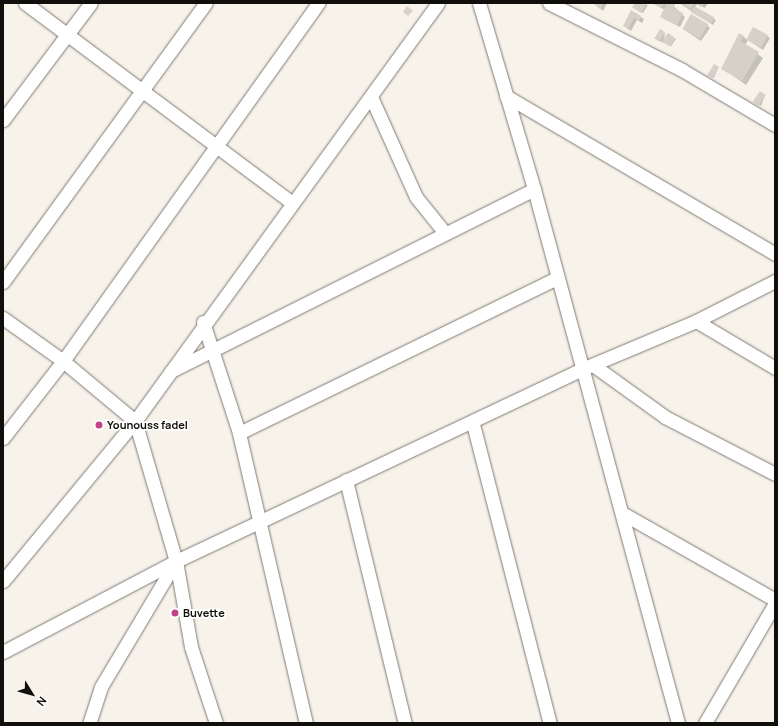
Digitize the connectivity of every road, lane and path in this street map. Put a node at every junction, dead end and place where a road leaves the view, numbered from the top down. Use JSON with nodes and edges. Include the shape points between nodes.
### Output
{"nodes":[{"id":1,"x":26,"y":3,"type":"edge"},
{"id":2,"x":91,"y":3,"type":"edge"},
{"id":3,"x":206,"y":3,"type":"edge"},
{"id":4,"x":318,"y":3,"type":"edge"},
{"id":5,"x":438,"y":3,"type":"edge"},
{"id":6,"x":479,"y":3,"type":"edge"},
{"id":7,"x":549,"y":3,"type":"edge"},
{"id":8,"x":68,"y":35,"type":"junction"},
{"id":9,"x":144,"y":91,"type":"junction"},
{"id":10,"x":506,"y":96,"type":"junction"},
{"id":11,"x":372,"y":99,"type":"junction"},
{"id":12,"x":3,"y":120,"type":"edge"},
{"id":13,"x":775,"y":125,"type":"edge"},
{"id":14,"x":215,"y":144,"type":"junction"},
{"id":15,"x":534,"y":188,"type":"junction"},
{"id":16,"x":291,"y":202,"type":"junction"},
{"id":17,"x":445,"y":233,"type":"junction"},
{"id":18,"x":775,"y":254,"type":"edge"},
{"id":19,"x":557,"y":278,"type":"junction"},
{"id":20,"x":775,"y":281,"type":"edge"},
{"id":21,"x":3,"y":282,"type":"edge"},
{"id":22,"x":3,"y":318,"type":"edge"},
{"id":23,"x":696,"y":321,"type":"junction"},
{"id":24,"x":203,"y":322,"type":"junction"},
{"id":25,"x":214,"y":351,"type":"junction"},
{"id":26,"x":62,"y":361,"type":"junction"},
{"id":27,"x":587,"y":367,"type":"junction"},
{"id":28,"x":775,"y":368,"type":"edge"},
{"id":29,"x":171,"y":371,"type":"junction"},
{"id":30,"x":135,"y":421,"type":"junction"},
{"id":31,"x":474,"y":424,"type":"junction"},
{"id":32,"x":239,"y":433,"type":"junction"},
{"id":33,"x":3,"y":438,"type":"edge"},
{"id":34,"x":775,"y":474,"type":"edge"},
{"id":35,"x":346,"y":480,"type":"junction"},
{"id":36,"x":622,"y":513,"type":"junction"},
{"id":37,"x":258,"y":525,"type":"junction"},
{"id":38,"x":176,"y":561,"type":"junction"},
{"id":39,"x":3,"y":581,"type":"edge"},
{"id":40,"x":775,"y":601,"type":"edge"},
{"id":41,"x":3,"y":652,"type":"edge"},
{"id":42,"x":89,"y":723,"type":"edge"},
{"id":43,"x":216,"y":723,"type":"edge"},
{"id":44,"x":306,"y":723,"type":"edge"},
{"id":45,"x":405,"y":723,"type":"edge"},
{"id":46,"x":550,"y":723,"type":"edge"},
{"id":47,"x":678,"y":723,"type":"edge"},
{"id":48,"x":705,"y":723,"type":"edge"}],
"edges":[{"from":1,"to":8,"type":"street"},
{"from":2,"to":8,"type":"street"},
{"from":3,"to":9,"type":"street"},
{"from":4,"to":14,"type":"street"},
{"from":5,"to":11,"type":"street"},
{"from":6,"to":10,"type":"street"},
{"from":7,"to":13,"type":"street","via":[[682,70]]},
{"from":8,"to":9,"type":"street"},
{"from":8,"to":12,"type":"street"},
{"from":9,"to":14,"type":"street"},
{"from":9,"to":21,"type":"street"},
{"from":10,"to":15,"type":"street"},
{"from":10,"to":18,"type":"street"},
{"from":11,"to":16,"type":"street","via":[[343,131]]},
{"from":11,"to":17,"type":"street","via":[[416,197]]},
{"from":14,"to":16,"type":"street"},
{"from":14,"to":26,"type":"street"},
{"from":15,"to":17,"type":"street"},
{"from":15,"to":19,"type":"street"},
{"from":16,"to":24,"type":"street"},
{"from":17,"to":25,"type":"street"},
{"from":19,"to":27,"type":"street"},
{"from":19,"to":32,"type":"street"},
{"from":20,"to":23,"type":"street"},
{"from":22,"to":26,"type":"street"},
{"from":23,"to":27,"type":"street"},
{"from":23,"to":28,"type":"street"},
{"from":24,"to":25,"type":"street"},
{"from":24,"to":29,"type":"street"},
{"from":25,"to":29,"type":"street"},
{"from":25,"to":32,"type":"street"},
{"from":26,"to":30,"type":"street"},
{"from":26,"to":33,"type":"street"},
{"from":27,"to":31,"type":"street"},
{"from":27,"to":34,"type":"street","via":[[665,417]]},
{"from":27,"to":36,"type":"street"},
{"from":29,"to":30,"type":"street"},
{"from":30,"to":38,"type":"street"},
{"from":30,"to":39,"type":"street"},
{"from":31,"to":35,"type":"street"},
{"from":31,"to":46,"type":"street"},
{"from":32,"to":37,"type":"street"},
{"from":35,"to":37,"type":"street"},
{"from":35,"to":45,"type":"street"},
{"from":36,"to":40,"type":"street"},
{"from":36,"to":47,"type":"street"},
{"from":37,"to":38,"type":"street"},
{"from":37,"to":44,"type":"street"},
{"from":38,"to":41,"type":"street"},
{"from":38,"to":42,"type":"street","via":[[101,687]]},
{"from":38,"to":43,"type":"street","via":[[191,647]]},
{"from":40,"to":48,"type":"street"}]}
